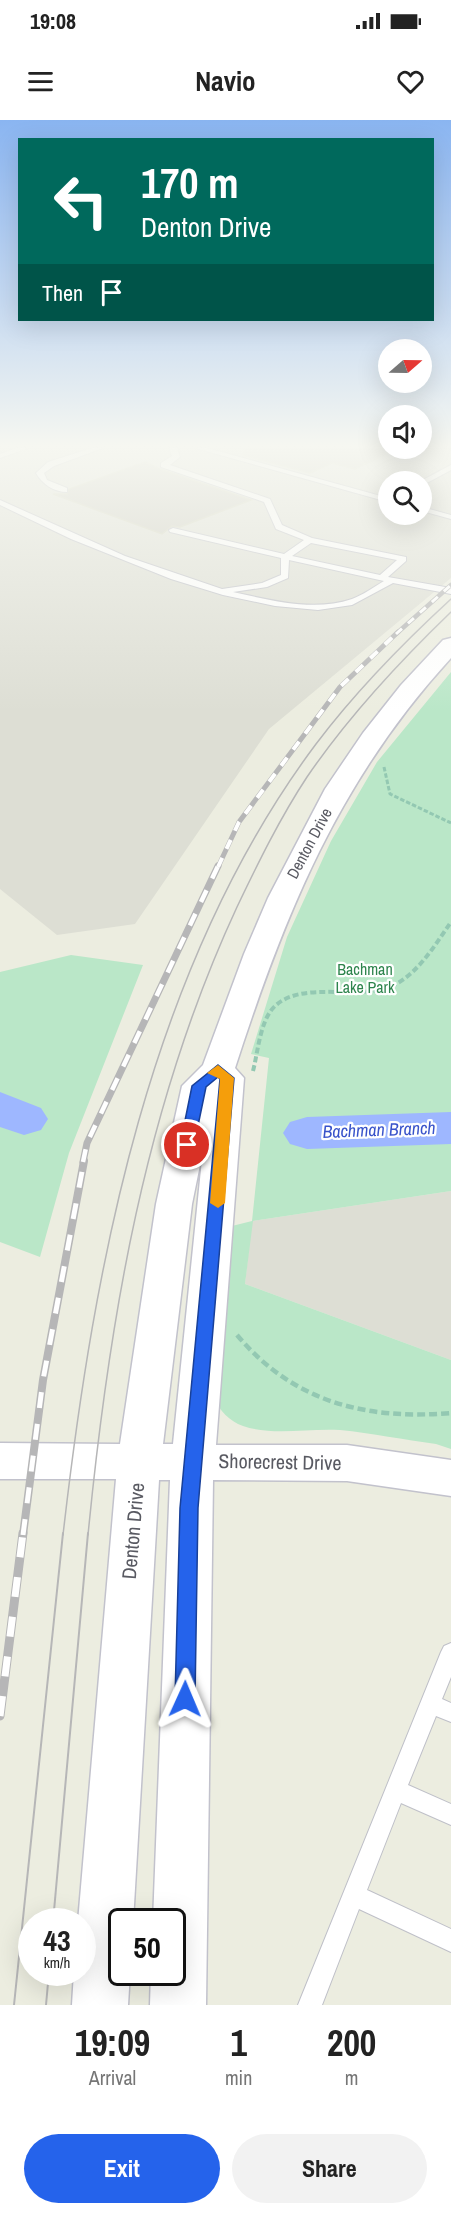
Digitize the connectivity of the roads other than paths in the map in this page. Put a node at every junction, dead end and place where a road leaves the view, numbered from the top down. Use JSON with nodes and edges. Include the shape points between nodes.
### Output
{"nodes":[{"id":1,"x":70,"y":536,"type":"edge"},
{"id":2,"x":198,"y":536,"type":"edge"},
{"id":3,"x":301,"y":536,"type":"edge"},
{"id":4,"x":310,"y":540,"type":"junction"},
{"id":5,"x":285,"y":557,"type":"junction"},
{"id":6,"x":382,"y":578,"type":"junction"},
{"id":7,"x":392,"y":580,"type":"junction"},
{"id":8,"x":218,"y":591,"type":"junction"},
{"id":9,"x":451,"y":591,"type":"edge"},
{"id":10,"x":451,"y":645,"type":"edge"},
{"id":11,"x":218,"y":1070,"type":"junction"},
{"id":12,"x":140,"y":1460,"type":"junction"},
{"id":13,"x":0,"y":1461,"type":"edge"},
{"id":14,"x":192,"y":1461,"type":"junction"},
{"id":15,"x":451,"y":1478,"type":"edge"},
{"id":16,"x":451,"y":1652,"type":"edge"},
{"id":17,"x":430,"y":1704,"type":"junction"},
{"id":18,"x":451,"y":1713,"type":"edge"},
{"id":19,"x":396,"y":1790,"type":"junction"},
{"id":20,"x":451,"y":1815,"type":"edge"},
{"id":21,"x":354,"y":1895,"type":"junction"},
{"id":22,"x":451,"y":1941,"type":"edge"},
{"id":23,"x":100,"y":2005,"type":"edge"},
{"id":24,"x":178,"y":2005,"type":"edge"},
{"id":25,"x":310,"y":2005,"type":"edge"}],
"edges":[{"from":1,"to":8,"type":"lane"},
{"from":2,"to":5,"type":"lane"},
{"from":3,"to":4,"type":"lane"},
{"from":4,"to":5,"type":"lane"},
{"from":4,"to":6,"type":"lane","via":[[403,559]]},
{"from":5,"to":6,"type":"lane"},
{"from":5,"to":8,"type":"lane","via":[[285,576],[264,585]]},
{"from":6,"to":7,"type":"lane"},
{"from":7,"to":8,"type":"lane","via":[[351,602],[311,607],[274,605]]},
{"from":7,"to":9,"type":"lane"},
{"from":10,"to":11,"type":"main road","name":"Denton Drive","via":[[423,673],[364,748],[313,833],[268,926]]},
{"from":11,"to":12,"type":"main road","name":"Denton Drive","via":[[199,1086],[174,1204]]},
{"from":11,"to":14,"type":"main road","via":[[227,1078]]},
{"from":12,"to":13,"type":"main road","name":"Shorecrest Drive"},
{"from":12,"to":14,"type":"main road","name":"Shorecrest Drive"},
{"from":12,"to":23,"type":"main road","name":"Denton Drive"},
{"from":14,"to":15,"type":"main road","name":"Shorecrest Drive","via":[[347,1463]]},
{"from":14,"to":24,"type":"main road"},
{"from":16,"to":17,"type":"lane"},
{"from":17,"to":18,"type":"lane"},
{"from":17,"to":19,"type":"lane"},
{"from":19,"to":20,"type":"lane"},
{"from":19,"to":21,"type":"lane"},
{"from":21,"to":22,"type":"lane"},
{"from":21,"to":25,"type":"lane"}]}
